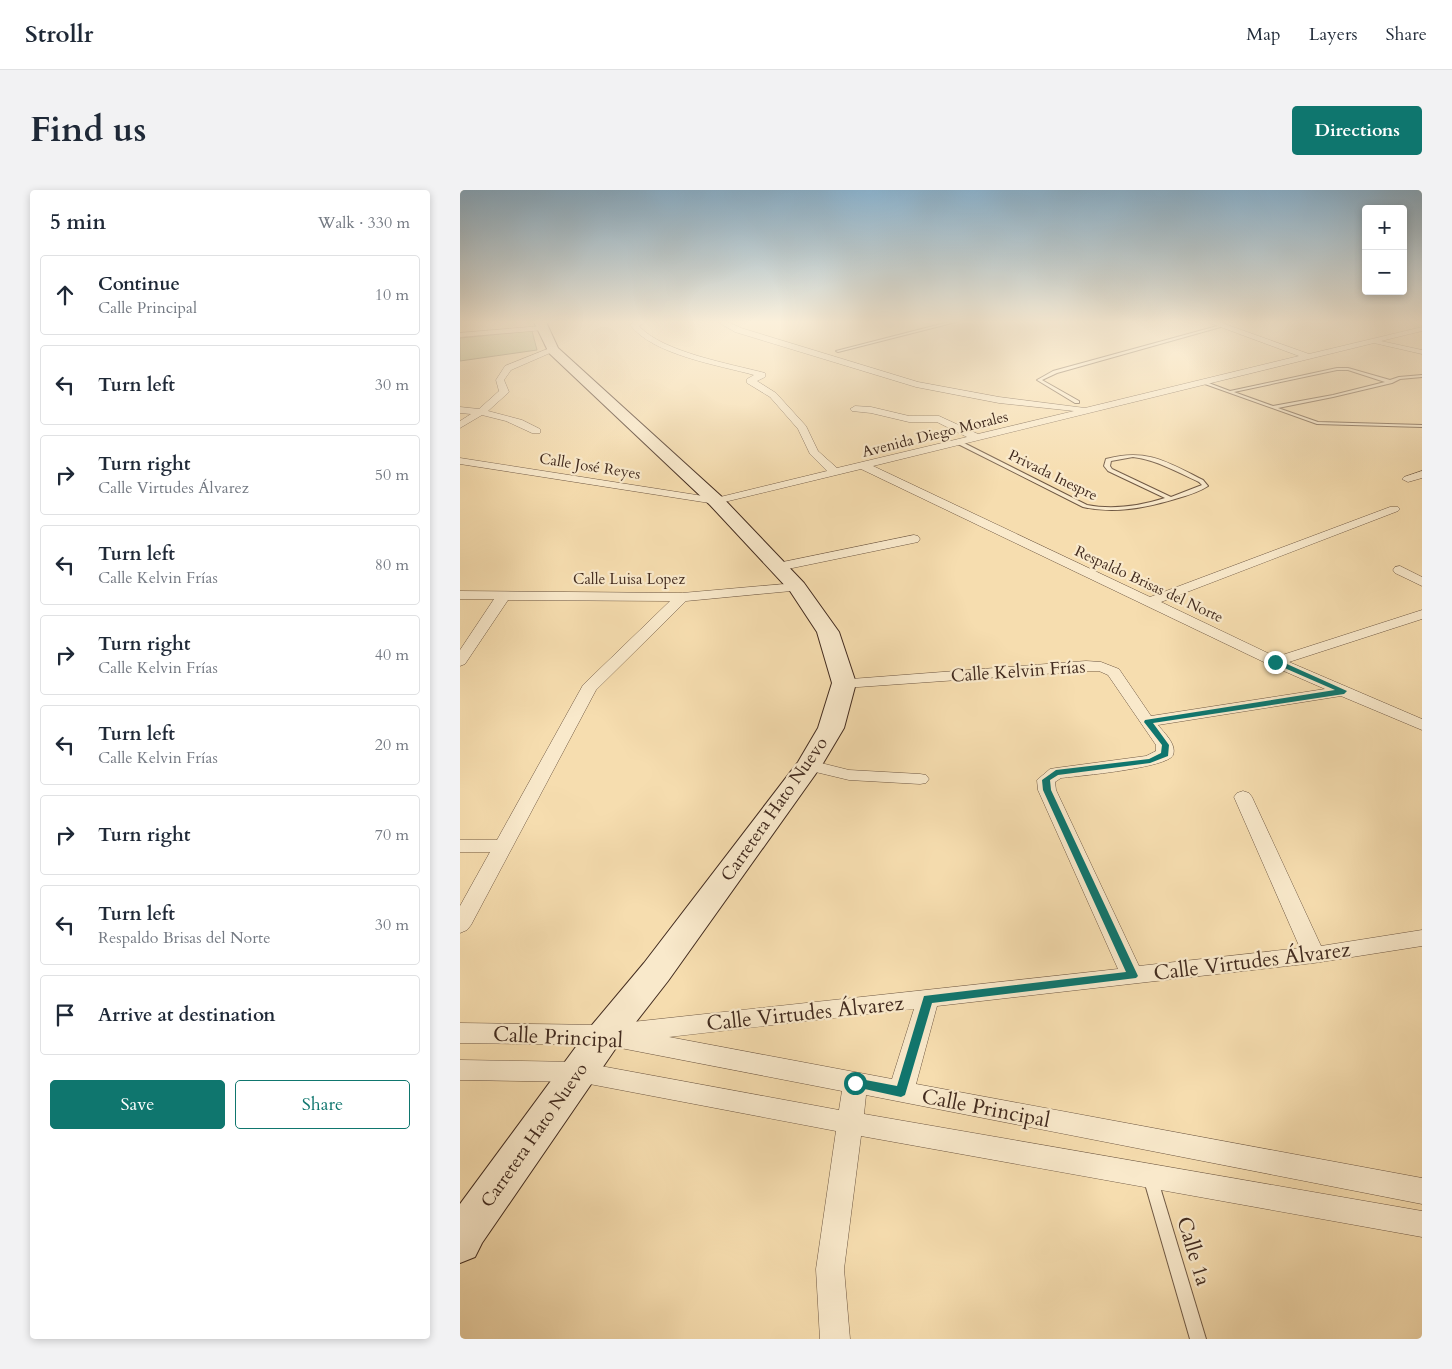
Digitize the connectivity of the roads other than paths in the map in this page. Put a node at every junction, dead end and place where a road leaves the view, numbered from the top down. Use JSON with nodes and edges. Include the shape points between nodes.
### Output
{"nodes":[{"id":1,"x":503,"y":376,"type":"edge"},
{"id":2,"x":588,"y":376,"type":"edge"},
{"id":3,"x":759,"y":376,"type":"edge"},
{"id":4,"x":888,"y":376,"type":"edge"},
{"id":5,"x":1048,"y":376,"type":"edge"},
{"id":6,"x":1234,"y":376,"type":"edge"},
{"id":7,"x":1306,"y":376,"type":"edge"},
{"id":8,"x":1368,"y":376,"type":"edge"},
{"id":9,"x":1422,"y":376,"type":"edge"},
{"id":10,"x":1390,"y":382,"type":"junction"},
{"id":11,"x":1204,"y":383,"type":"junction"},
{"id":12,"x":1229,"y":392,"type":"junction"},
{"id":13,"x":1077,"y":402,"type":"dead end"},
{"id":14,"x":1272,"y":407,"type":"junction"},
{"id":15,"x":855,"y":409,"type":"dead end"},
{"id":16,"x":460,"y":410,"type":"edge"},
{"id":17,"x":1094,"y":410,"type":"junction"},
{"id":18,"x":481,"y":412,"type":"junction"},
{"id":19,"x":460,"y":425,"type":"edge"},
{"id":20,"x":1422,"y":426,"type":"edge"},
{"id":21,"x":536,"y":431,"type":"dead end"},
{"id":22,"x":978,"y":438,"type":"junction"},
{"id":23,"x":960,"y":443,"type":"junction"},
{"id":24,"x":460,"y":461,"type":"edge"},
{"id":25,"x":864,"y":466,"type":"junction"},
{"id":26,"x":835,"y":473,"type":"junction"},
{"id":27,"x":1422,"y":474,"type":"edge"},
{"id":28,"x":1408,"y":479,"type":"dead end"},
{"id":29,"x":1169,"y":498,"type":"junction"},
{"id":30,"x":716,"y":501,"type":"junction"},
{"id":31,"x":1394,"y":509,"type":"dead end"},
{"id":32,"x":914,"y":538,"type":"dead end"},
{"id":33,"x":778,"y":567,"type":"junction"},
{"id":34,"x":1400,"y":570,"type":"dead end"},
{"id":35,"x":1422,"y":582,"type":"edge"},
{"id":36,"x":797,"y":587,"type":"junction"},
{"id":37,"x":460,"y":595,"type":"edge"},
{"id":38,"x":504,"y":595,"type":"junction"},
{"id":39,"x":682,"y":597,"type":"junction"},
{"id":40,"x":1150,"y":602,"type":"junction"},
{"id":41,"x":1422,"y":614,"type":"edge"},
{"id":42,"x":460,"y":661,"type":"edge"},
{"id":43,"x":1275,"y":662,"type":"junction"},
{"id":44,"x":844,"y":684,"type":"junction"},
{"id":45,"x":1344,"y":691,"type":"junction"},
{"id":46,"x":1147,"y":722,"type":"junction"},
{"id":47,"x":1422,"y":725,"type":"edge"},
{"id":48,"x":810,"y":765,"type":"junction"},
{"id":49,"x":920,"y":779,"type":"dead end"},
{"id":50,"x":1243,"y":797,"type":"dead end"},
{"id":51,"x":503,"y":846,"type":"junction"},
{"id":52,"x":464,"y":849,"type":"edge"},
{"id":53,"x":460,"y":925,"type":"edge"},
{"id":54,"x":1422,"y":938,"type":"edge"},
{"id":55,"x":1314,"y":955,"type":"junction"},
{"id":56,"x":1133,"y":976,"type":"junction"},
{"id":57,"x":928,"y":999,"type":"junction"},
{"id":58,"x":460,"y":1033,"type":"edge"},
{"id":59,"x":605,"y":1035,"type":"junction"},
{"id":60,"x":460,"y":1070,"type":"edge"},
{"id":61,"x":579,"y":1072,"type":"junction"},
{"id":62,"x":855,"y":1083,"type":"junction"},
{"id":63,"x":901,"y":1092,"type":"junction"},
{"id":64,"x":850,"y":1123,"type":"junction"},
{"id":65,"x":1149,"y":1175,"type":"junction"},
{"id":66,"x":1422,"y":1191,"type":"edge"},
{"id":67,"x":1422,"y":1224,"type":"edge"},
{"id":68,"x":460,"y":1242,"type":"edge"},
{"id":69,"x":835,"y":1339,"type":"edge"},
{"id":70,"x":1198,"y":1339,"type":"edge"}],
"edges":[{"from":1,"to":18,"type":"street","via":[[500,380],[504,392]]},
{"from":2,"to":30,"type":"main road"},
{"from":3,"to":26,"type":"street","via":[[750,381],[773,395],[802,428],[814,452]]},
{"from":4,"to":17,"type":"street","via":[[1000,400]]},
{"from":5,"to":13,"type":"lane","via":[[1039,380]]},
{"from":6,"to":11,"type":"street","name":"Avenida Diego Morales"},
{"from":7,"to":12,"type":"lane"},
{"from":8,"to":10,"type":"lane"},
{"from":9,"to":10,"type":"lane"},
{"from":10,"to":14,"type":"lane"},
{"from":11,"to":12,"type":"lane"},
{"from":11,"to":17,"type":"street","name":"Avenida Diego Morales"},
{"from":12,"to":14,"type":"lane"},
{"from":14,"to":20,"type":"lane","via":[[1325,424]]},
{"from":15,"to":22,"type":"street","via":[[909,419],[939,419]]},
{"from":16,"to":18,"type":"street"},
{"from":17,"to":22,"type":"street","name":"Avenida Diego Morales"},
{"from":18,"to":19,"type":"street"},
{"from":18,"to":21,"type":"street","via":[[528,425]]},
{"from":22,"to":23,"type":"street","name":"Avenida Diego Morales"},
{"from":23,"to":25,"type":"street","name":"Avenida Diego Morales"},
{"from":23,"to":29,"type":"lane","name":"Privada Inespre","via":[[1098,510],[1118,510]]},
{"from":24,"to":30,"type":"street","name":"Calle José Reyes"},
{"from":25,"to":26,"type":"street","name":"Avenida Diego Morales"},
{"from":25,"to":40,"type":"street","name":"Respaldo Brisas del Norte"},
{"from":26,"to":30,"type":"street","name":"Avenida Diego Morales"},
{"from":27,"to":28,"type":"street"},
{"from":29,"to":29,"type":"lane","name":"Privada Inespre","via":[[1205,486],[1201,481],[1148,456],[1122,455],[1108,460],[1110,470]]},
{"from":30,"to":33,"type":"main road"},
{"from":31,"to":40,"type":"street"},
{"from":32,"to":33,"type":"street"},
{"from":33,"to":36,"type":"main road"},
{"from":34,"to":35,"type":"street"},
{"from":36,"to":39,"type":"street","name":"Calle Luisa Lopez"},
{"from":36,"to":44,"type":"main road","via":[[828,632]]},
{"from":37,"to":38,"type":"street","name":"Calle Luisa Lopez"},
{"from":38,"to":39,"type":"street","name":"Calle Luisa Lopez"},
{"from":38,"to":42,"type":"street"},
{"from":39,"to":51,"type":"street","via":[[589,688]]},
{"from":40,"to":43,"type":"street","name":"Respaldo Brisas del Norte"},
{"from":41,"to":43,"type":"street"},
{"from":43,"to":45,"type":"street","name":"Respaldo Brisas del Norte"},
{"from":44,"to":46,"type":"street","name":"Calle Kelvin Frías","via":[[1101,667],[1114,672]]},
{"from":44,"to":48,"type":"main road","name":"Carretera Hato Nuevo","via":[[831,728]]},
{"from":45,"to":46,"type":"street"},
{"from":45,"to":47,"type":"street","name":"Respaldo Brisas del Norte"},
{"from":46,"to":56,"type":"street","name":"Calle Kelvin Frías","via":[[1166,745],[1165,754],[1150,761],[1056,773],[1046,780],[1047,790]]},
{"from":48,"to":49,"type":"street","via":[[849,775]]},
{"from":48,"to":59,"type":"main road","name":"Carretera Hato Nuevo","via":[[656,972]]},
{"from":50,"to":55,"type":"street"},
{"from":51,"to":52,"type":"street"},
{"from":51,"to":53,"type":"street"},
{"from":54,"to":55,"type":"street","name":"Calle Virtudes Álvarez"},
{"from":55,"to":56,"type":"street","name":"Calle Virtudes Álvarez"},
{"from":56,"to":57,"type":"street","name":"Calle Virtudes Álvarez"},
{"from":57,"to":59,"type":"street","name":"Calle Virtudes Álvarez"},
{"from":57,"to":63,"type":"street"},
{"from":58,"to":59,"type":"street","name":"Calle Principal"},
{"from":59,"to":61,"type":"main road","name":"Carretera Hato Nuevo"},
{"from":59,"to":62,"type":"street","name":"Calle Principal"},
{"from":60,"to":61,"type":"street","name":"Calle Principal"},
{"from":61,"to":64,"type":"street","name":"Calle Principal"},
{"from":61,"to":68,"type":"main road","name":"Carretera Hato Nuevo"},
{"from":62,"to":63,"type":"street","name":"Calle Principal"},
{"from":62,"to":64,"type":"street"},
{"from":63,"to":66,"type":"street","name":"Calle Principal"},
{"from":64,"to":65,"type":"street","name":"Calle Principal"},
{"from":64,"to":69,"type":"street","via":[[830,1269]]},
{"from":65,"to":67,"type":"street","name":"Calle Principal"},
{"from":65,"to":70,"type":"lane","name":"Calle 1a"}]}
